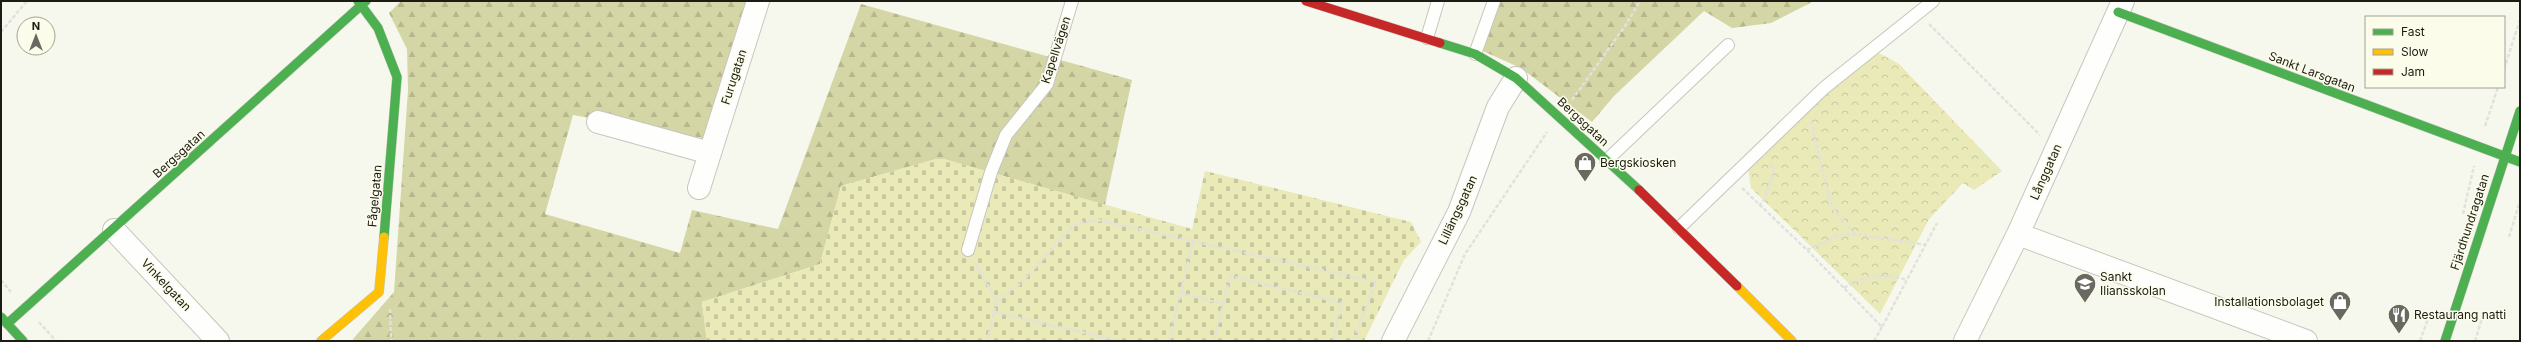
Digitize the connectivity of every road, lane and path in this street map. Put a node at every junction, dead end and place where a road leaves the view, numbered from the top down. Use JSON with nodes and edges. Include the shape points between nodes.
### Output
{"nodes":[{"id":1,"x":27,"y":1,"type":"edge"},
{"id":2,"x":758,"y":1,"type":"edge"},
{"id":3,"x":1072,"y":1,"type":"edge"},
{"id":4,"x":1306,"y":1,"type":"edge"},
{"id":5,"x":1438,"y":1,"type":"edge"},
{"id":6,"x":1494,"y":1,"type":"edge"},
{"id":7,"x":1640,"y":1,"type":"edge"},
{"id":8,"x":1933,"y":1,"type":"edge"},
{"id":9,"x":362,"y":2,"type":"edge"},
{"id":10,"x":2121,"y":6,"type":"edge"},
{"id":11,"x":1919,"y":14,"type":"junction"},
{"id":12,"x":2520,"y":20,"type":"edge"},
{"id":13,"x":1,"y":32,"type":"edge"},
{"id":14,"x":1427,"y":38,"type":"junction"},
{"id":15,"x":1728,"y":44,"type":"dead end"},
{"id":16,"x":1475,"y":54,"type":"junction"},
{"id":17,"x":2505,"y":66,"type":"edge"},
{"id":18,"x":1516,"y":78,"type":"junction"},
{"id":19,"x":1807,"y":106,"type":"junction"},
{"id":20,"x":2520,"y":111,"type":"edge"},
{"id":21,"x":1560,"y":116,"type":"junction"},
{"id":22,"x":598,"y":122,"type":"dead end"},
{"id":23,"x":1762,"y":148,"type":"junction"},
{"id":24,"x":2056,"y":151,"type":"junction"},
{"id":25,"x":710,"y":154,"type":"junction"},
{"id":26,"x":2504,"y":156,"type":"junction"},
{"id":27,"x":1606,"y":161,"type":"junction"},
{"id":28,"x":2520,"y":162,"type":"edge"},
{"id":29,"x":1732,"y":178,"type":"junction"},
{"id":30,"x":699,"y":188,"type":"dead end"},
{"id":31,"x":2520,"y":201,"type":"edge"},
{"id":32,"x":1759,"y":206,"type":"junction"},
{"id":33,"x":1937,"y":223,"type":"dead end"},
{"id":34,"x":1679,"y":228,"type":"junction"},
{"id":35,"x":114,"y":230,"type":"junction"},
{"id":36,"x":1855,"y":234,"type":"junction"},
{"id":37,"x":2018,"y":234,"type":"junction"},
{"id":38,"x":2509,"y":237,"type":"dead end"},
{"id":39,"x":1193,"y":241,"type":"junction"},
{"id":40,"x":1926,"y":245,"type":"junction"},
{"id":41,"x":968,"y":250,"type":"joint"},
{"id":42,"x":1806,"y":250,"type":"junction"},
{"id":43,"x":1907,"y":280,"type":"junction"},
{"id":44,"x":1844,"y":288,"type":"junction"},
{"id":45,"x":379,"y":292,"type":"junction"},
{"id":46,"x":1181,"y":293,"type":"junction"},
{"id":47,"x":996,"y":301,"type":"junction"},
{"id":48,"x":1223,"y":304,"type":"junction"},
{"id":49,"x":2431,"y":311,"type":"dead end"},
{"id":50,"x":994,"y":312,"type":"junction"},
{"id":51,"x":2484,"y":312,"type":"dead end"},
{"id":52,"x":4,"y":321,"type":"edge"},
{"id":53,"x":1882,"y":327,"type":"junction"},
{"id":54,"x":23,"y":341,"type":"edge"},
{"id":55,"x":218,"y":341,"type":"edge"},
{"id":56,"x":320,"y":341,"type":"edge"},
{"id":57,"x":391,"y":341,"type":"edge"},
{"id":58,"x":987,"y":341,"type":"edge"},
{"id":59,"x":1120,"y":341,"type":"edge"},
{"id":60,"x":1169,"y":341,"type":"edge"},
{"id":61,"x":1214,"y":341,"type":"edge"},
{"id":62,"x":1333,"y":341,"type":"edge"},
{"id":63,"x":1353,"y":341,"type":"edge"},
{"id":64,"x":1393,"y":341,"type":"edge"},
{"id":65,"x":1428,"y":341,"type":"edge"},
{"id":66,"x":1792,"y":341,"type":"edge"},
{"id":67,"x":1874,"y":341,"type":"edge"},
{"id":68,"x":1965,"y":341,"type":"edge"},
{"id":69,"x":2306,"y":341,"type":"edge"},
{"id":70,"x":2420,"y":341,"type":"edge"},
{"id":71,"x":2445,"y":341,"type":"edge"},
{"id":72,"x":2474,"y":341,"type":"edge"}],
"edges":[{"from":1,"to":13,"type":"path"},
{"from":2,"to":25,"type":"street","name":"Furugatan"},
{"from":3,"to":41,"type":"lane","name":"Kapellvägen","via":[[1047,84],[1006,135],[991,172]]},
{"from":4,"to":14,"type":"street","name":"Bergsgatan"},
{"from":5,"to":14,"type":"lane"},
{"from":6,"to":16,"type":"lane"},
{"from":7,"to":21,"type":"path"},
{"from":8,"to":11,"type":"lane"},
{"from":9,"to":35,"type":"street","name":"Bergsgatan"},
{"from":9,"to":45,"type":"street","name":"Fågelgatan","via":[[378,28],[396,77]]},
{"from":10,"to":24,"type":"street","name":"Långgatan"},
{"from":10,"to":26,"type":"street","name":"Sankt Larsgatan"},
{"from":11,"to":19,"type":"lane","via":[[1824,88]]},
{"from":11,"to":24,"type":"path"},
{"from":12,"to":17,"type":"path"},
{"from":14,"to":16,"type":"street","name":"Bergsgatan"},
{"from":15,"to":27,"type":"lane"},
{"from":16,"to":18,"type":"street","name":"Bergsgatan"},
{"from":18,"to":21,"type":"street","name":"Bergsgatan"},
{"from":18,"to":64,"type":"street","name":"Lillängsgatan","via":[[1498,107],[1459,212]]},
{"from":19,"to":23,"type":"lane"},
{"from":19,"to":36,"type":"path","via":[[1830,201],[1835,211]]},
{"from":20,"to":26,"type":"street","name":"Fjärdhundragatan"},
{"from":21,"to":27,"type":"street","name":"Bergsgatan"},
{"from":21,"to":65,"type":"path","via":[[1540,140],[1465,254]]},
{"from":22,"to":25,"type":"street"},
{"from":23,"to":29,"type":"lane"},
{"from":23,"to":32,"type":"path","via":[[1774,171],[1764,200]]},
{"from":24,"to":37,"type":"street","name":"Långgatan"},
{"from":25,"to":30,"type":"street","name":"Furugatan"},
{"from":26,"to":28,"type":"street","name":"Sankt Larsgatan"},
{"from":26,"to":71,"type":"street","name":"Fjärdhundragatan"},
{"from":27,"to":34,"type":"street","name":"Bergsgatan"},
{"from":29,"to":32,"type":"path"},
{"from":29,"to":34,"type":"lane"},
{"from":31,"to":38,"type":"path"},
{"from":32,"to":42,"type":"path"},
{"from":33,"to":40,"type":"path"},
{"from":34,"to":66,"type":"street","name":"Bergsgatan"},
{"from":35,"to":52,"type":"street","name":"Bergsgatan"},
{"from":35,"to":55,"type":"street","name":"Vinkelgatan"},
{"from":36,"to":40,"type":"path"},
{"from":36,"to":42,"type":"path","via":[[1840,235]]},
{"from":37,"to":68,"type":"street","name":"Långgatan"},
{"from":37,"to":69,"type":"street"},
{"from":39,"to":46,"type":"path"},
{"from":39,"to":47,"type":"path","via":[[1098,220],[1078,223],[1020,284]]},
{"from":39,"to":63,"type":"path","via":[[1376,282]]},
{"from":40,"to":43,"type":"path"},
{"from":41,"to":47,"type":"path"},
{"from":42,"to":44,"type":"path"},
{"from":43,"to":44,"type":"path","via":[[1890,274],[1873,275]]},
{"from":43,"to":53,"type":"path"},
{"from":44,"to":53,"type":"path"},
{"from":45,"to":56,"type":"street"},
{"from":45,"to":57,"type":"path","via":[[391,310]]},
{"from":46,"to":48,"type":"path"},
{"from":46,"to":60,"type":"path"},
{"from":47,"to":50,"type":"path"},
{"from":48,"to":61,"type":"path"},
{"from":48,"to":62,"type":"path","via":[[1230,276],[1342,303]]},
{"from":49,"to":70,"type":"path"},
{"from":50,"to":58,"type":"path"},
{"from":50,"to":59,"type":"path"},
{"from":51,"to":72,"type":"path"},
{"from":52,"to":54,"type":"street"},
{"from":53,"to":67,"type":"path"}]}
